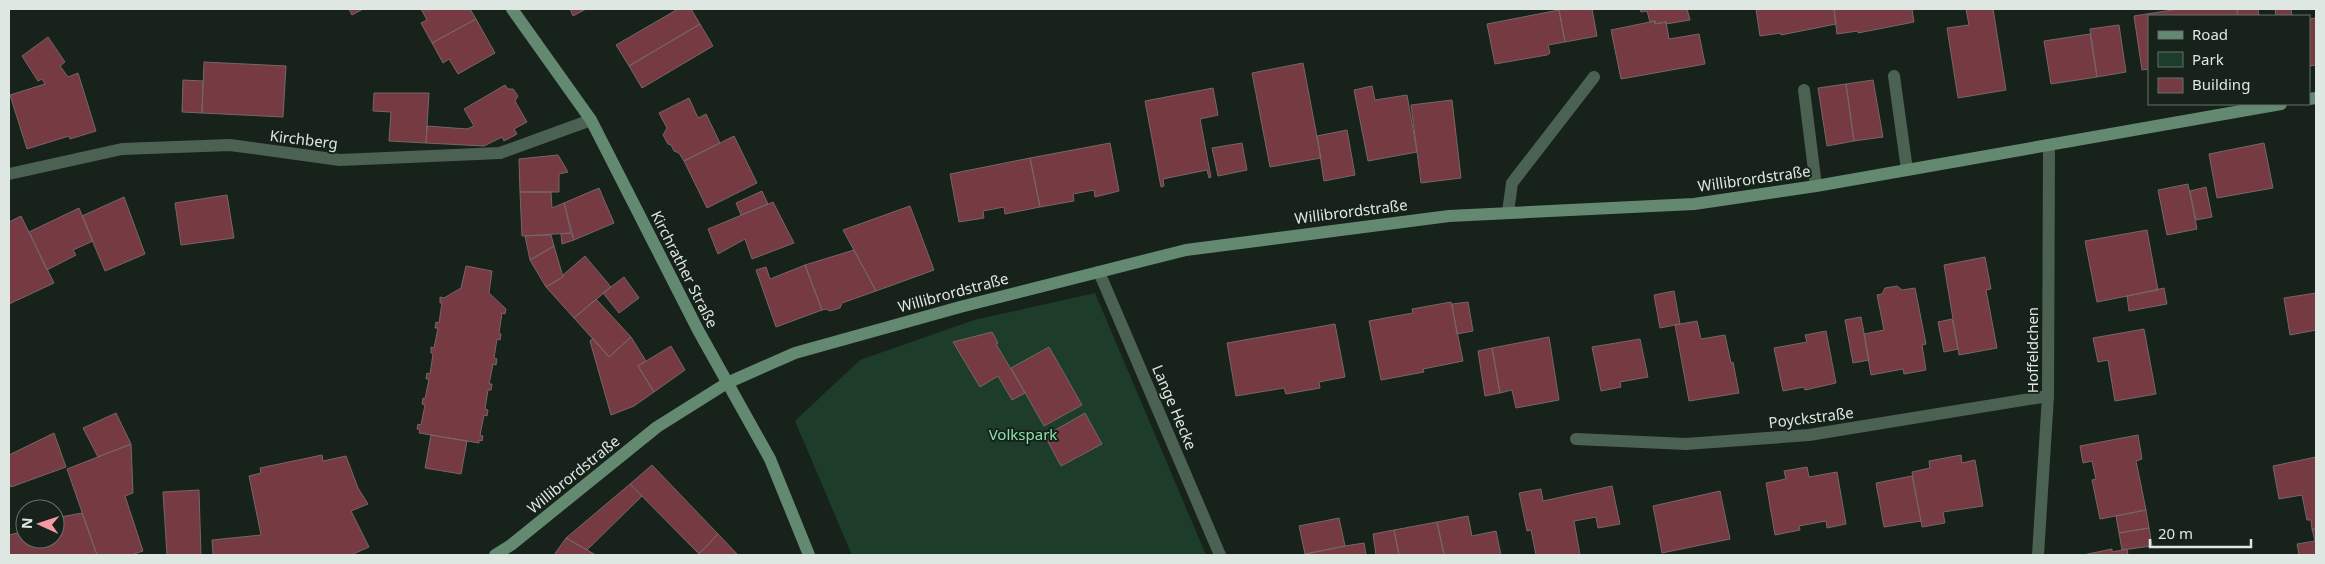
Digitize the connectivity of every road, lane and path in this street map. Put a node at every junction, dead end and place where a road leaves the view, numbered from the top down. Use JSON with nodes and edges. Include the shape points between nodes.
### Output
{"nodes":[{"id":1,"x":512,"y":9,"type":"edge"},
{"id":2,"x":1894,"y":76,"type":"dead end"},
{"id":3,"x":1594,"y":77,"type":"dead end"},
{"id":4,"x":1804,"y":90,"type":"dead end"},
{"id":5,"x":2275,"y":105,"type":"edge"},
{"id":6,"x":592,"y":120,"type":"junction"},
{"id":7,"x":2050,"y":145,"type":"junction"},
{"id":8,"x":1907,"y":170,"type":"junction"},
{"id":9,"x":9,"y":174,"type":"edge"},
{"id":10,"x":1816,"y":186,"type":"junction"},
{"id":11,"x":1508,"y":212,"type":"junction"},
{"id":12,"x":1099,"y":272,"type":"junction"},
{"id":13,"x":728,"y":384,"type":"junction"},
{"id":14,"x":2048,"y":396,"type":"junction"},
{"id":15,"x":1576,"y":439,"type":"dead end"},
{"id":16,"x":494,"y":555,"type":"edge"},
{"id":17,"x":809,"y":555,"type":"edge"},
{"id":18,"x":1220,"y":555,"type":"edge"},
{"id":19,"x":2038,"y":555,"type":"edge"}],
"edges":[{"from":1,"to":6,"type":"main road","name":"Kirchrather Straße"},
{"from":2,"to":8,"type":"street"},
{"from":3,"to":11,"type":"street","via":[[1512,183]]},
{"from":4,"to":10,"type":"street"},
{"from":5,"to":7,"type":"main road","name":"Willibrordstraße"},
{"from":6,"to":9,"type":"street","name":"Kirchberg","via":[[500,153],[340,160],[230,145],[122,149]]},
{"from":6,"to":13,"type":"main road","name":"Kirchrather Straße"},
{"from":7,"to":8,"type":"main road","name":"Willibrordstraße"},
{"from":7,"to":14,"type":"street","name":"Hoffeldchen"},
{"from":8,"to":10,"type":"main road","name":"Willibrordstraße"},
{"from":10,"to":11,"type":"main road","name":"Willibrordstraße","via":[[1694,204]]},
{"from":11,"to":12,"type":"main road","name":"Willibrordstraße","via":[[1359,226],[1186,250]]},
{"from":12,"to":13,"type":"main road","name":"Willibrordstraße","via":[[811,348]]},
{"from":12,"to":18,"type":"street","name":"Lange Hecke"},
{"from":13,"to":16,"type":"main road","name":"Willibrordstraße","via":[[656,427],[511,545]]},
{"from":13,"to":17,"type":"main road","name":"Kirchrather Straße","via":[[770,458]]},
{"from":14,"to":15,"type":"street","name":"Poyckstraße","via":[[1809,436],[1686,444]]},
{"from":14,"to":19,"type":"street","name":"Hoffeldchen"}]}
